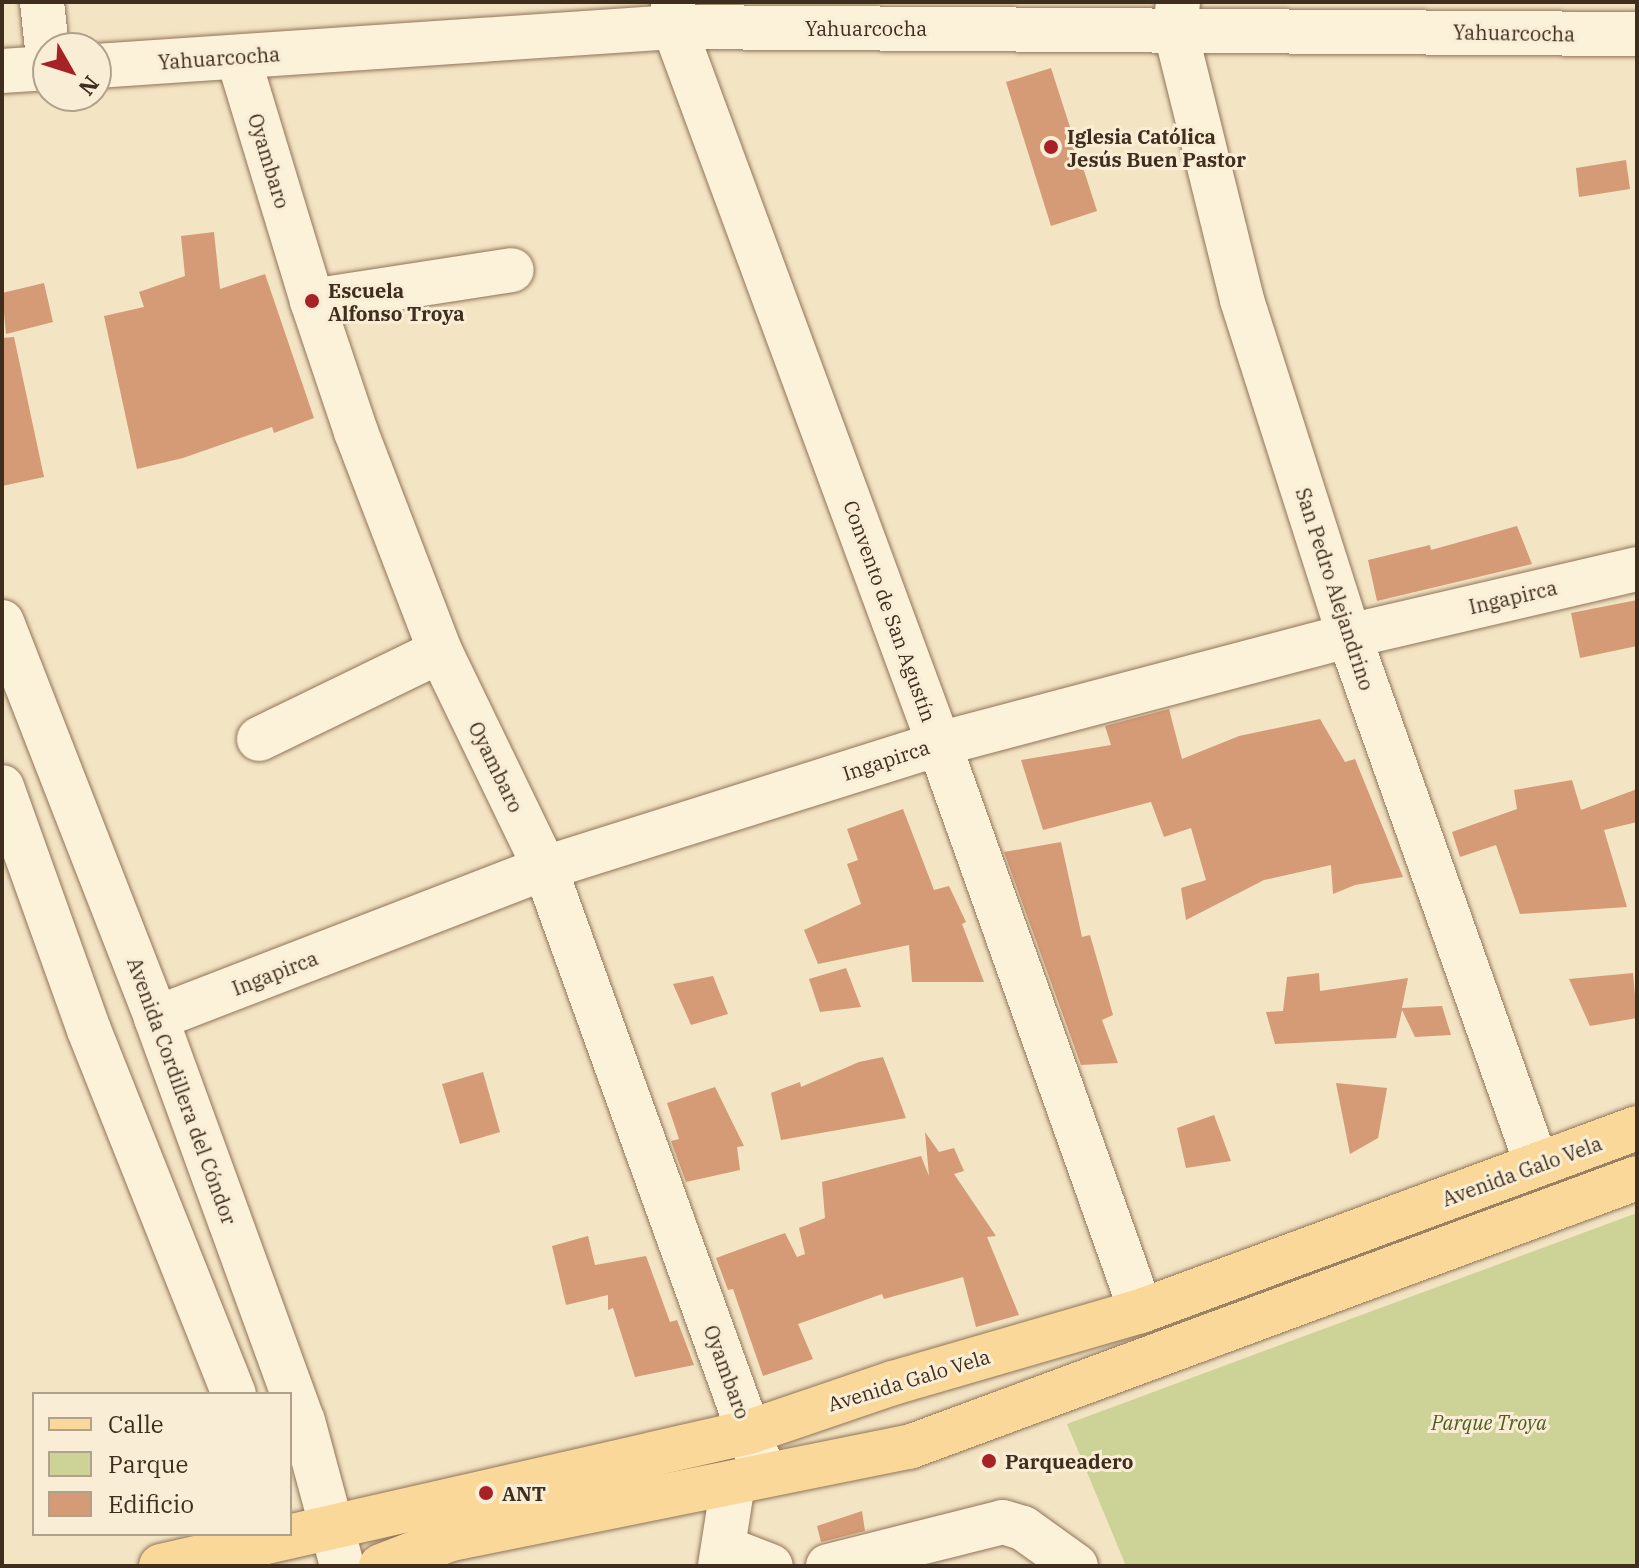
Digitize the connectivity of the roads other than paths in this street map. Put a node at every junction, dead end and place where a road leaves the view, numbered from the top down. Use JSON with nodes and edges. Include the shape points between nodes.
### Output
{"nodes":[{"id":1,"x":42,"y":2,"type":"edge"},
{"id":2,"x":674,"y":14,"type":"edge"},
{"id":3,"x":1176,"y":16,"type":"edge"},
{"id":4,"x":45,"y":32,"type":"edge"},
{"id":5,"x":1637,"y":34,"type":"edge"},
{"id":6,"x":238,"y":57,"type":"junction"},
{"id":7,"x":112,"y":65,"type":"edge"},
{"id":8,"x":32,"y":69,"type":"edge"},
{"id":9,"x":2,"y":71,"type":"edge"},
{"id":10,"x":512,"y":270,"type":"dead end"},
{"id":11,"x":312,"y":301,"type":"junction"},
{"id":12,"x":1637,"y":569,"type":"edge"},
{"id":13,"x":2,"y":622,"type":"edge"},
{"id":14,"x":1349,"y":636,"type":"junction"},
{"id":15,"x":440,"y":651,"type":"junction"},
{"id":16,"x":259,"y":739,"type":"dead end"},
{"id":17,"x":939,"y":744,"type":"junction"},
{"id":18,"x":2,"y":787,"type":"edge"},
{"id":19,"x":545,"y":868,"type":"junction"},
{"id":20,"x":156,"y":1018,"type":"junction"},
{"id":21,"x":1637,"y":1128,"type":"edge"},
{"id":22,"x":1537,"y":1165,"type":"junction"},
{"id":23,"x":1637,"y":1178,"type":"edge"},
{"id":24,"x":1141,"y":1311,"type":"junction"},
{"id":25,"x":233,"y":1392,"type":"edge"},
{"id":26,"x":749,"y":1432,"type":"junction"},
{"id":27,"x":748,"y":1479,"type":"junction"},
{"id":28,"x":283,"y":1546,"type":"edge"},
{"id":29,"x":337,"y":1546,"type":"edge"},
{"id":30,"x":722,"y":1557,"type":"edge"},
{"id":31,"x":161,"y":1566,"type":"edge"},
{"id":32,"x":381,"y":1566,"type":"edge"},
{"id":33,"x":771,"y":1566,"type":"edge"},
{"id":34,"x":828,"y":1566,"type":"edge"},
{"id":35,"x":1076,"y":1566,"type":"edge"}],
"edges":[{"from":1,"to":4,"type":"street"},
{"from":2,"to":3,"type":"street","name":"Yahuarcocha"},
{"from":2,"to":6,"type":"street","name":"Yahuarcocha"},
{"from":2,"to":17,"type":"street","name":"Convento de San Agustín"},
{"from":3,"to":5,"type":"street","name":"Yahuarcocha"},
{"from":3,"to":14,"type":"street","name":"San Pedro Alejandrino","via":[[1242,300]]},
{"from":6,"to":7,"type":"street","name":"Yahuarcocha"},
{"from":6,"to":11,"type":"street","name":"Oyambaro"},
{"from":8,"to":9,"type":"street"},
{"from":10,"to":11,"type":"street"},
{"from":11,"to":15,"type":"street","name":"Oyambaro"},
{"from":12,"to":14,"type":"street","name":"Ingapirca"},
{"from":13,"to":20,"type":"street","name":"Avenida Cordillera del Cóndor"},
{"from":14,"to":17,"type":"street","name":"Ingapirca"},
{"from":14,"to":22,"type":"street","name":"San Pedro Alejandrino"},
{"from":15,"to":16,"type":"street"},
{"from":15,"to":19,"type":"street","name":"Oyambaro"},
{"from":17,"to":19,"type":"street","name":"Ingapirca"},
{"from":17,"to":24,"type":"street","name":"Convento de San Agustín"},
{"from":18,"to":25,"type":"street","via":[[89,1030]]},
{"from":19,"to":20,"type":"street","name":"Ingapirca"},
{"from":19,"to":26,"type":"street","name":"Oyambaro"},
{"from":20,"to":29,"type":"street","name":"Avenida Cordillera del Cóndor","via":[[303,1421]]},
{"from":21,"to":22,"type":"main road","name":"Avenida Galo Vela"},
{"from":22,"to":24,"type":"main road","name":"Avenida Galo Vela"},
{"from":23,"to":27,"type":"main road","via":[[909,1447]]},
{"from":24,"to":26,"type":"main road","name":"Avenida Galo Vela","via":[[893,1383]]},
{"from":26,"to":27,"type":"street","name":"Oyambaro"},
{"from":26,"to":29,"type":"main road","name":"Avenida Galo Vela"},
{"from":27,"to":30,"type":"street"},
{"from":27,"to":32,"type":"main road","via":[[451,1539]]},
{"from":28,"to":29,"type":"main road","name":"Avenida Galo Vela"},
{"from":28,"to":31,"type":"main road","name":"Avenida Galo Vela"},
{"from":30,"to":33,"type":"street"},
{"from":34,"to":35,"type":"street","via":[[1003,1522],[1023,1528]]}]}
